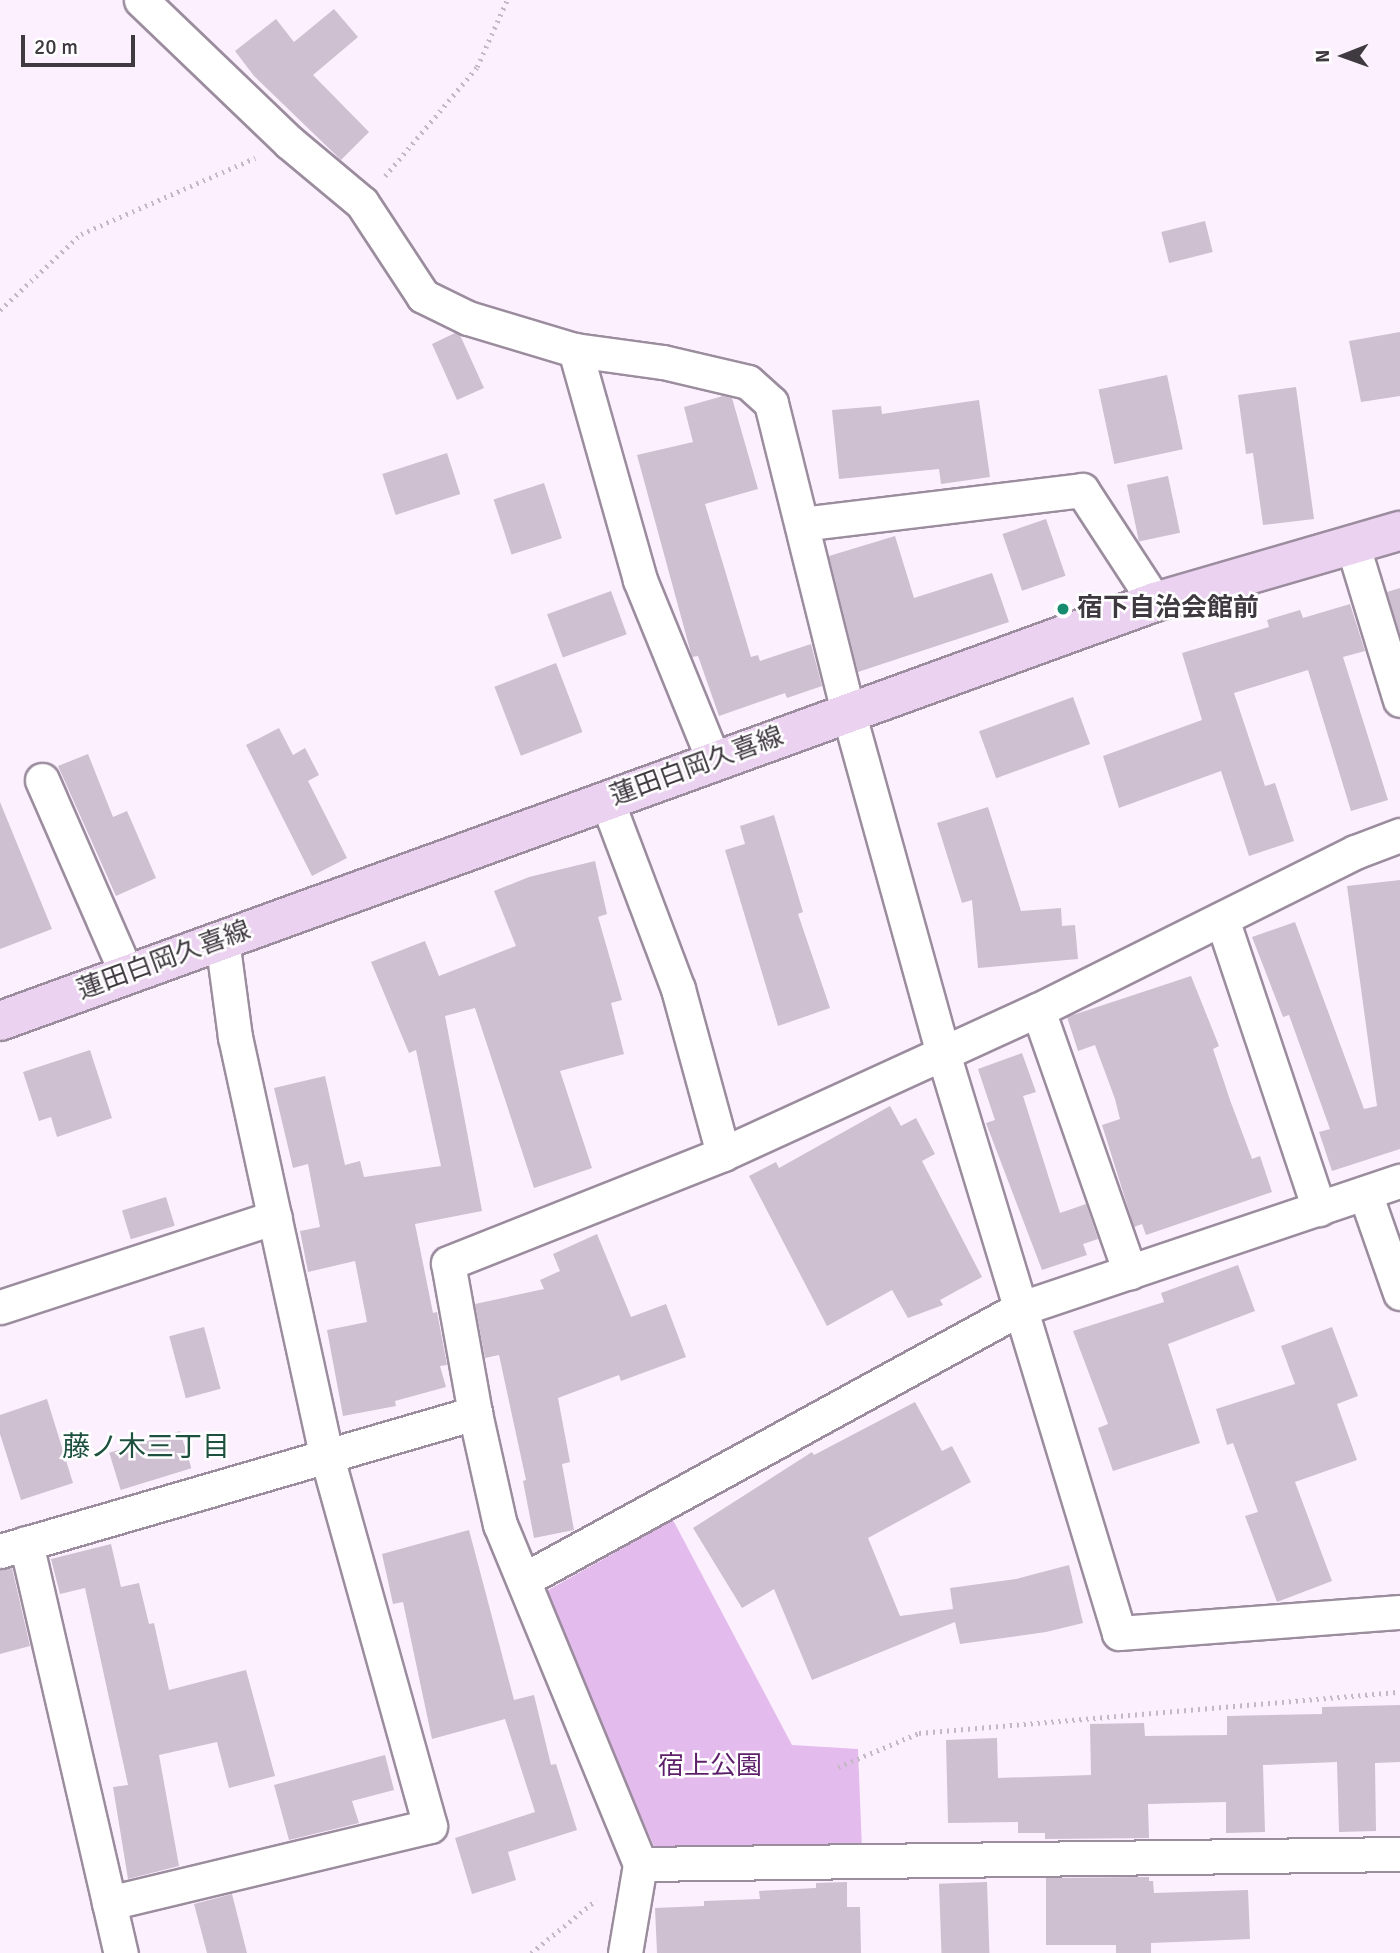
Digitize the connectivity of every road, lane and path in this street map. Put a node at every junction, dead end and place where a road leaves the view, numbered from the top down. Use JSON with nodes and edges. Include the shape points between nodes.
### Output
{"nodes":[{"id":1,"x":141,"y":0,"type":"edge"},
{"id":2,"x":508,"y":0,"type":"edge"},
{"id":3,"x":289,"y":142,"type":"junction"},
{"id":4,"x":362,"y":203,"type":"junction"},
{"id":5,"x":0,"y":310,"type":"edge"},
{"id":6,"x":575,"y":350,"type":"junction"},
{"id":7,"x":802,"y":524,"type":"junction"},
{"id":8,"x":1400,"y":531,"type":"edge"},
{"id":9,"x":1352,"y":543,"type":"junction"},
{"id":10,"x":1155,"y":602,"type":"junction"},
{"id":11,"x":1400,"y":700,"type":"edge"},
{"id":12,"x":848,"y":711,"type":"junction"},
{"id":13,"x":714,"y":761,"type":"junction"},
{"id":14,"x":42,"y":780,"type":"dead end"},
{"id":15,"x":607,"y":801,"type":"junction"},
{"id":16,"x":1400,"y":835,"type":"edge"},
{"id":17,"x":1222,"y":919,"type":"junction"},
{"id":18,"x":222,"y":940,"type":"junction"},
{"id":19,"x":127,"y":975,"type":"junction"},
{"id":20,"x":1038,"y":1010,"type":"junction"},
{"id":21,"x":0,"y":1021,"type":"edge"},
{"id":22,"x":943,"y":1053,"type":"junction"},
{"id":23,"x":723,"y":1154,"type":"junction"},
{"id":24,"x":1400,"y":1181,"type":"edge"},
{"id":25,"x":1365,"y":1193,"type":"junction"},
{"id":26,"x":1319,"y":1209,"type":"junction"},
{"id":27,"x":275,"y":1217,"type":"junction"},
{"id":28,"x":1130,"y":1272,"type":"junction"},
{"id":29,"x":1400,"y":1293,"type":"edge"},
{"id":30,"x":0,"y":1307,"type":"edge"},
{"id":31,"x":1019,"y":1309,"type":"junction"},
{"id":32,"x":475,"y":1413,"type":"junction"},
{"id":33,"x":326,"y":1454,"type":"junction"},
{"id":34,"x":13,"y":1547,"type":"edge"},
{"id":35,"x":525,"y":1579,"type":"junction"},
{"id":36,"x":1400,"y":1612,"type":"edge"},
{"id":37,"x":1400,"y":1692,"type":"edge"},
{"id":38,"x":838,"y":1768,"type":"dead end"},
{"id":39,"x":1400,"y":1854,"type":"edge"},
{"id":40,"x":640,"y":1864,"type":"junction"},
{"id":41,"x":109,"y":1903,"type":"junction"},
{"id":42,"x":121,"y":1953,"type":"edge"},
{"id":43,"x":531,"y":1953,"type":"edge"},
{"id":44,"x":625,"y":1953,"type":"edge"}],
"edges":[{"from":1,"to":3,"type":"street"},
{"from":2,"to":4,"type":"path","via":[[477,67]]},
{"from":3,"to":4,"type":"street"},
{"from":3,"to":5,"type":"path","via":[[81,234]]},
{"from":4,"to":6,"type":"street","via":[[423,296],[468,318]]},
{"from":6,"to":7,"type":"street","via":[[663,362],[748,382],[771,403]]},
{"from":6,"to":13,"type":"street","via":[[640,580]]},
{"from":7,"to":10,"type":"street","via":[[1082,490]]},
{"from":7,"to":12,"type":"street"},
{"from":8,"to":9,"type":"main road","name":"蓮田白岡久喜線"},
{"from":9,"to":10,"type":"main road","name":"蓮田白岡久喜線"},
{"from":9,"to":11,"type":"street"},
{"from":10,"to":12,"type":"main road","name":"蓮田白岡久喜線"},
{"from":12,"to":13,"type":"main road","name":"蓮田白岡久喜線"},
{"from":12,"to":22,"type":"street"},
{"from":13,"to":15,"type":"main road","name":"蓮田白岡久喜線"},
{"from":14,"to":19,"type":"street"},
{"from":15,"to":18,"type":"main road","name":"蓮田白岡久喜線"},
{"from":15,"to":23,"type":"street","via":[[678,989]]},
{"from":16,"to":17,"type":"street","via":[[1355,852]]},
{"from":17,"to":20,"type":"street"},
{"from":17,"to":26,"type":"street"},
{"from":18,"to":19,"type":"main road","name":"蓮田白岡久喜線"},
{"from":18,"to":27,"type":"street","via":[[235,1037]]},
{"from":19,"to":21,"type":"main road","name":"蓮田白岡久喜線"},
{"from":20,"to":22,"type":"street"},
{"from":20,"to":28,"type":"street"},
{"from":22,"to":23,"type":"street"},
{"from":22,"to":31,"type":"street"},
{"from":23,"to":32,"type":"street","via":[[448,1263]]},
{"from":24,"to":25,"type":"street"},
{"from":25,"to":26,"type":"street"},
{"from":25,"to":29,"type":"street"},
{"from":26,"to":28,"type":"street"},
{"from":27,"to":30,"type":"street"},
{"from":27,"to":33,"type":"street"},
{"from":28,"to":31,"type":"street"},
{"from":31,"to":35,"type":"street"},
{"from":31,"to":36,"type":"street","via":[[1119,1633]]},
{"from":32,"to":33,"type":"street"},
{"from":32,"to":35,"type":"street","via":[[500,1525]]},
{"from":33,"to":34,"type":"street"},
{"from":33,"to":41,"type":"street","via":[[430,1826]]},
{"from":34,"to":41,"type":"street"},
{"from":35,"to":40,"type":"street"},
{"from":37,"to":38,"type":"path","via":[[919,1733]]},
{"from":39,"to":40,"type":"street"},
{"from":40,"to":43,"type":"path"},
{"from":40,"to":44,"type":"street"},
{"from":41,"to":42,"type":"street"}]}
